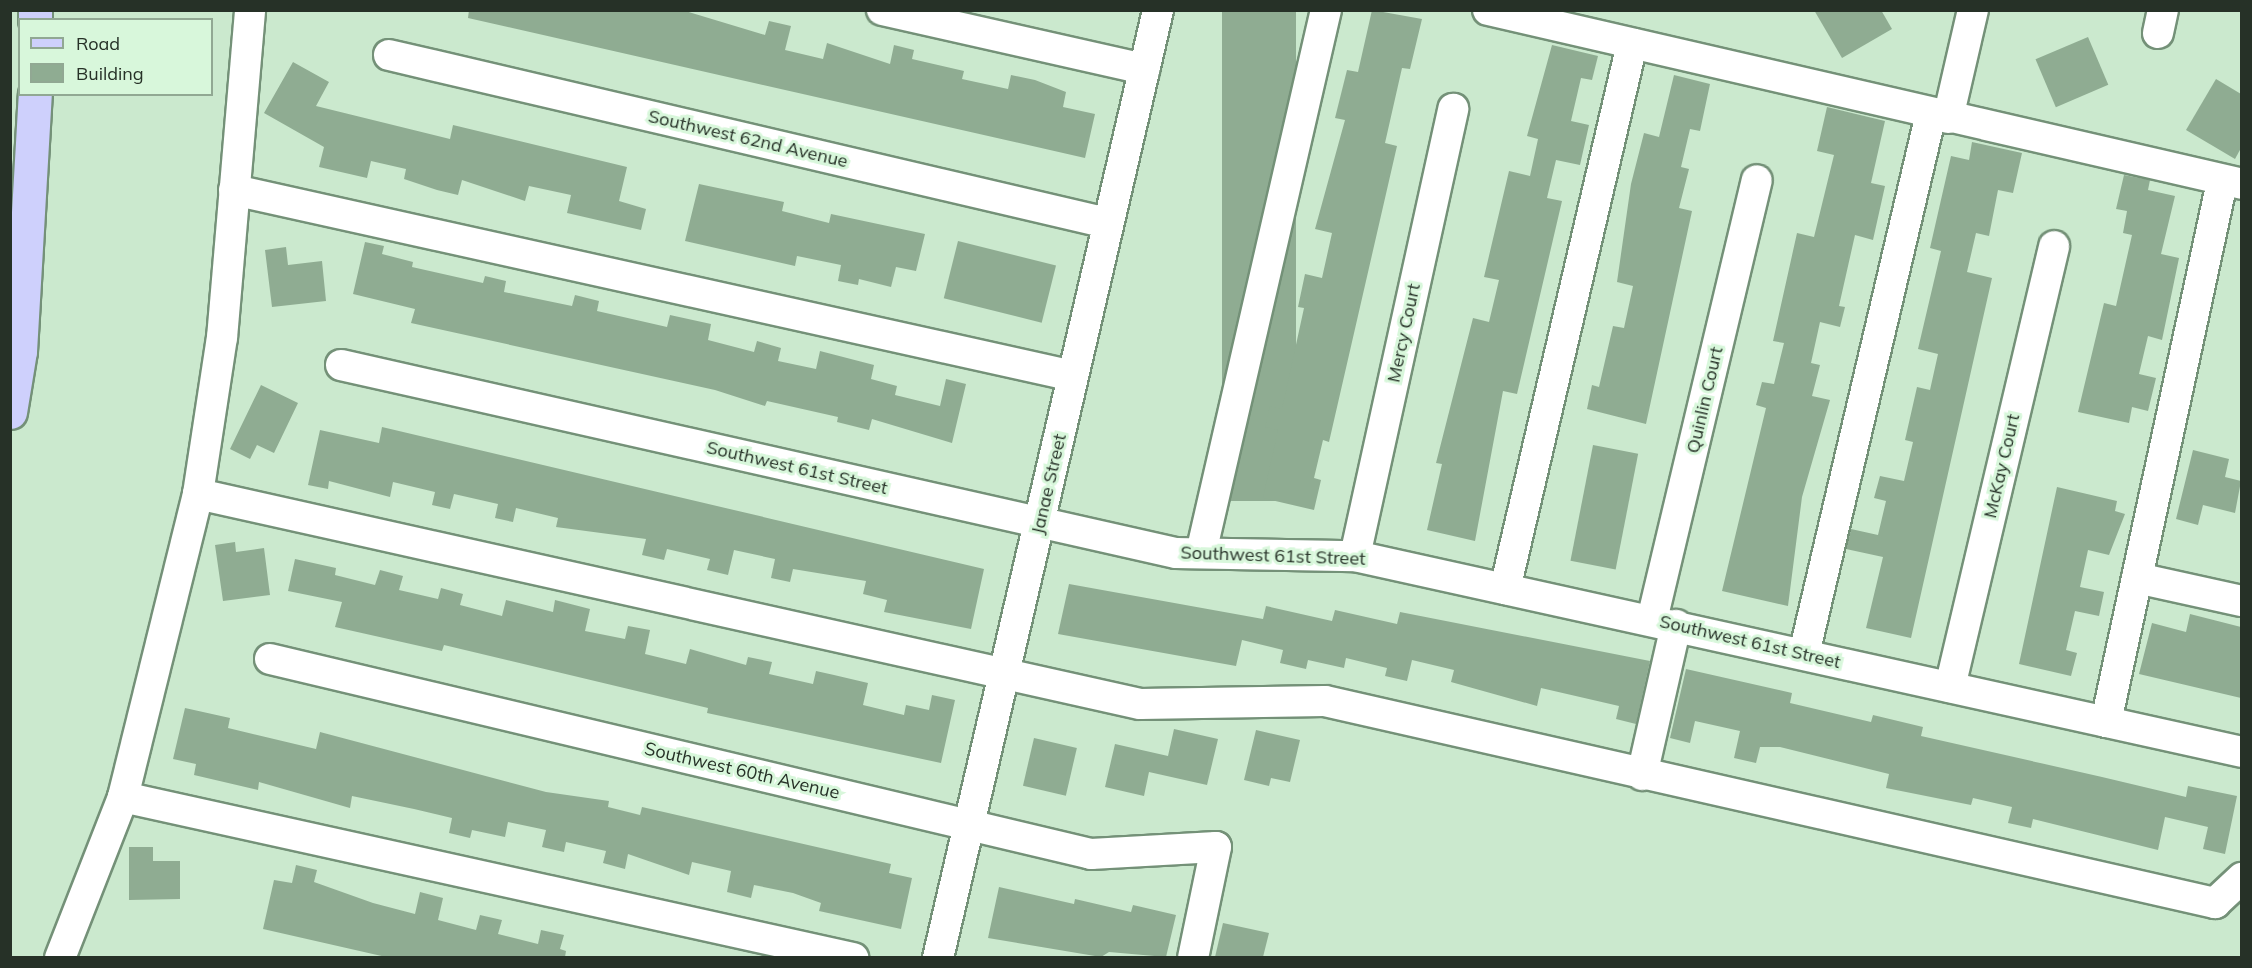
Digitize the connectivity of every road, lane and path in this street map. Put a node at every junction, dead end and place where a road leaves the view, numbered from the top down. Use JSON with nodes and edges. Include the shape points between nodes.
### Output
{"nodes":[{"id":1,"x":250,"y":10,"type":"edge"},
{"id":2,"x":882,"y":10,"type":"edge"},
{"id":3,"x":1158,"y":10,"type":"edge"},
{"id":4,"x":1326,"y":10,"type":"edge"},
{"id":5,"x":1488,"y":10,"type":"edge"},
{"id":6,"x":1973,"y":10,"type":"edge"},
{"id":7,"x":994,"y":23,"type":"edge"},
{"id":8,"x":1632,"y":44,"type":"junction"},
{"id":9,"x":389,"y":55,"type":"dead end"},
{"id":10,"x":1144,"y":69,"type":"junction"},
{"id":11,"x":35,"y":96,"type":"edge"},
{"id":12,"x":1453,"y":109,"type":"dead end"},
{"id":13,"x":1940,"y":116,"type":"junction"},
{"id":14,"x":1757,"y":180,"type":"dead end"},
{"id":15,"x":2232,"y":183,"type":"edge"},
{"id":16,"x":234,"y":190,"type":"junction"},
{"id":17,"x":1107,"y":223,"type":"junction"},
{"id":18,"x":2054,"y":246,"type":"dead end"},
{"id":19,"x":341,"y":365,"type":"dead end"},
{"id":20,"x":1073,"y":376,"type":"junction"},
{"id":21,"x":10,"y":412,"type":"edge"},
{"id":22,"x":198,"y":494,"type":"junction"},
{"id":23,"x":1041,"y":523,"type":"junction"},
{"id":24,"x":1201,"y":553,"type":"junction"},
{"id":25,"x":1355,"y":556,"type":"junction"},
{"id":26,"x":2137,"y":578,"type":"junction"},
{"id":27,"x":1505,"y":589,"type":"junction"},
{"id":28,"x":2241,"y":601,"type":"edge"},
{"id":29,"x":1664,"y":623,"type":"junction"},
{"id":30,"x":1804,"y":654,"type":"junction"},
{"id":31,"x":270,"y":659,"type":"dead end"},
{"id":32,"x":1004,"y":673,"type":"junction"},
{"id":33,"x":1950,"y":687,"type":"junction"},
{"id":34,"x":2106,"y":722,"type":"junction"},
{"id":35,"x":2241,"y":752,"type":"edge"},
{"id":36,"x":1642,"y":775,"type":"junction"},
{"id":37,"x":123,"y":797,"type":"junction"},
{"id":38,"x":969,"y":825,"type":"junction"},
{"id":39,"x":2241,"y":878,"type":"edge"},
{"id":40,"x":60,"y":957,"type":"edge"},
{"id":41,"x":853,"y":957,"type":"edge"},
{"id":42,"x":938,"y":957,"type":"edge"},
{"id":43,"x":1193,"y":957,"type":"edge"}],
"edges":[{"from":1,"to":16,"type":"street"},
{"from":2,"to":7,"type":"street"},
{"from":3,"to":10,"type":"street","name":"Janae Street"},
{"from":4,"to":24,"type":"street"},
{"from":5,"to":8,"type":"street"},
{"from":6,"to":13,"type":"street"},
{"from":7,"to":10,"type":"street"},
{"from":8,"to":13,"type":"street"},
{"from":8,"to":27,"type":"street"},
{"from":9,"to":17,"type":"street","name":"Southwest 62nd Avenue"},
{"from":10,"to":17,"type":"street","name":"Janae Street"},
{"from":11,"to":21,"type":"main road","via":[[20,351]]},
{"from":12,"to":25,"type":"street","name":"Mercy Court"},
{"from":13,"to":15,"type":"street"},
{"from":13,"to":30,"type":"street"},
{"from":14,"to":29,"type":"street","name":"Quinlin Court"},
{"from":15,"to":26,"type":"street"},
{"from":16,"to":20,"type":"street"},
{"from":16,"to":22,"type":"street","via":[[222,338]]},
{"from":17,"to":20,"type":"street","name":"Janae Street"},
{"from":18,"to":33,"type":"street","name":"McKay Court"},
{"from":19,"to":23,"type":"street","name":"Southwest 61st Street"},
{"from":20,"to":23,"type":"street","name":"Janae Street"},
{"from":22,"to":32,"type":"street"},
{"from":22,"to":37,"type":"street"},
{"from":23,"to":24,"type":"street","name":"Southwest 61st Street","via":[[1176,553]]},
{"from":23,"to":32,"type":"street","name":"Janae Street"},
{"from":24,"to":25,"type":"street","name":"Southwest 61st Street"},
{"from":25,"to":27,"type":"street","name":"Southwest 61st Street"},
{"from":26,"to":28,"type":"street"},
{"from":26,"to":34,"type":"street"},
{"from":27,"to":29,"type":"street","name":"Southwest 61st Street"},
{"from":29,"to":30,"type":"street","name":"Southwest 61st Street"},
{"from":29,"to":36,"type":"street","name":"Quinlin Court"},
{"from":30,"to":33,"type":"street","name":"Southwest 61st Street"},
{"from":31,"to":38,"type":"street","name":"Southwest 60th Avenue"},
{"from":32,"to":36,"type":"street","via":[[1140,704],[1325,701]]},
{"from":32,"to":38,"type":"street","name":"Janae Street"},
{"from":33,"to":34,"type":"street","name":"Southwest 61st Street"},
{"from":34,"to":35,"type":"street","name":"Southwest 61st Street"},
{"from":36,"to":39,"type":"street","via":[[2215,903]]},
{"from":37,"to":40,"type":"street"},
{"from":37,"to":41,"type":"street"},
{"from":38,"to":42,"type":"street","name":"Janae Street"},
{"from":38,"to":43,"type":"street","name":"Southwest 60th Avenue","via":[[1091,854],[1216,847]]}]}
